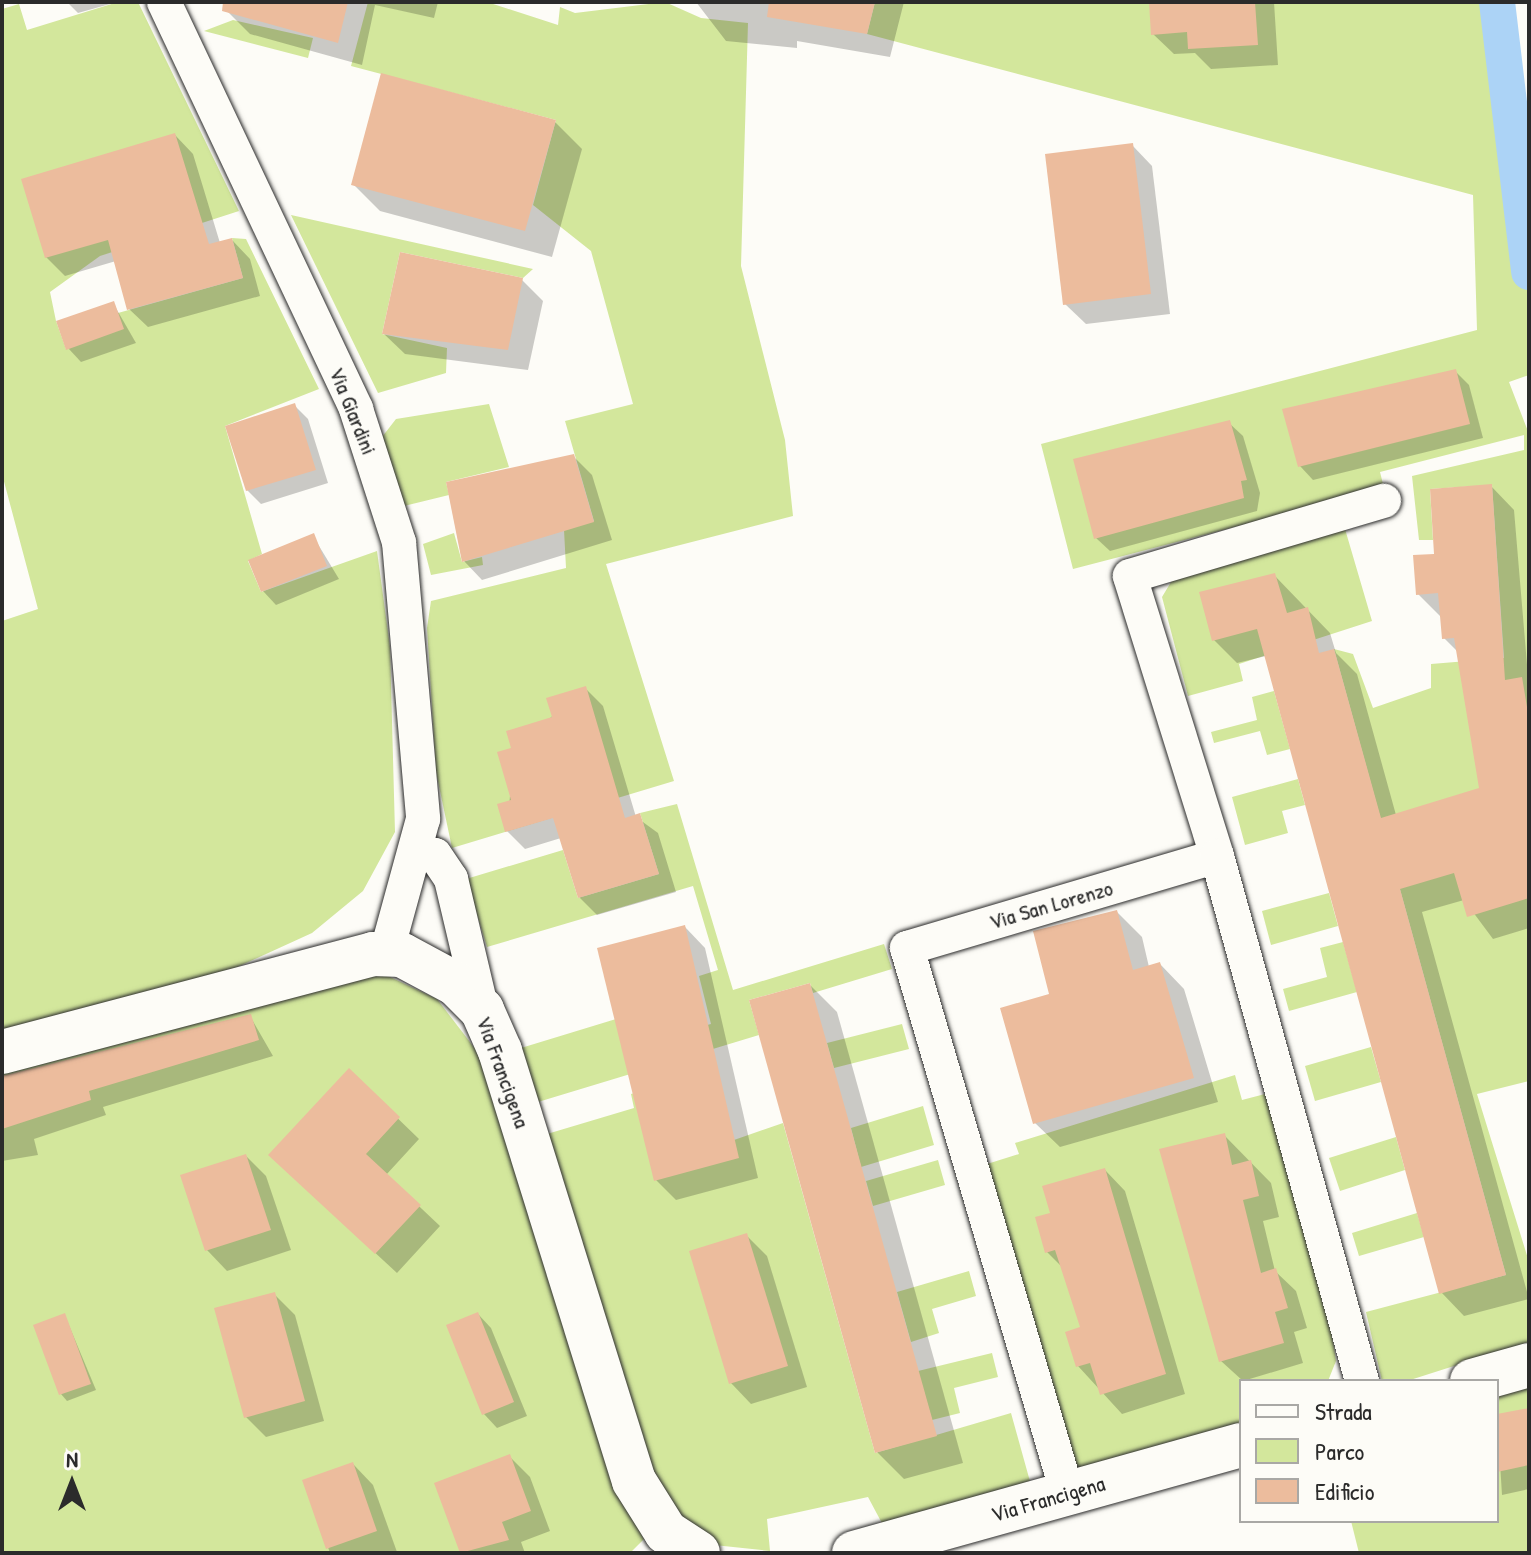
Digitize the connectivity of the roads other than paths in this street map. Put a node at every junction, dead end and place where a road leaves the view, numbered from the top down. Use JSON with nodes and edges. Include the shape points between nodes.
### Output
{"nodes":[{"id":1,"x":164,"y":2,"type":"edge"},
{"id":2,"x":1384,"y":501,"type":"dead end"},
{"id":3,"x":418,"y":852,"type":"junction"},
{"id":4,"x":1217,"y":856,"type":"junction"},
{"id":5,"x":386,"y":954,"type":"junction"},
{"id":6,"x":482,"y":1010,"type":"junction"},
{"id":7,"x":2,"y":1052,"type":"edge"},
{"id":8,"x":1529,"y":1365,"type":"edge"},
{"id":9,"x":1361,"y":1379,"type":"edge"},
{"id":10,"x":1479,"y":1379,"type":"edge"},
{"id":11,"x":1239,"y":1446,"type":"edge"},
{"id":12,"x":1067,"y":1492,"type":"junction"},
{"id":13,"x":698,"y":1553,"type":"edge"},
{"id":14,"x":854,"y":1553,"type":"edge"}],
"edges":[{"from":1,"to":3,"type":"street","name":"Via Giardini","via":[[356,409],[388,504],[402,568],[423,793]]},
{"from":2,"to":4,"type":"street","via":[[1130,576]]},
{"from":3,"to":5,"type":"street","name":"Via Giardini"},
{"from":3,"to":6,"type":"street","via":[[435,855],[448,871]]},
{"from":4,"to":9,"type":"street"},
{"from":4,"to":12,"type":"street","name":"Via San Lorenzo","via":[[907,948]]},
{"from":5,"to":6,"type":"street","name":"Via Francigena","via":[[456,984]]},
{"from":5,"to":7,"type":"street","via":[[331,961]]},
{"from":6,"to":13,"type":"street","name":"Via Francigena","via":[[634,1481],[666,1532]]},
{"from":8,"to":10,"type":"street"},
{"from":11,"to":12,"type":"street","name":"Via Francigena"},
{"from":12,"to":14,"type":"street","name":"Via Francigena"}]}
